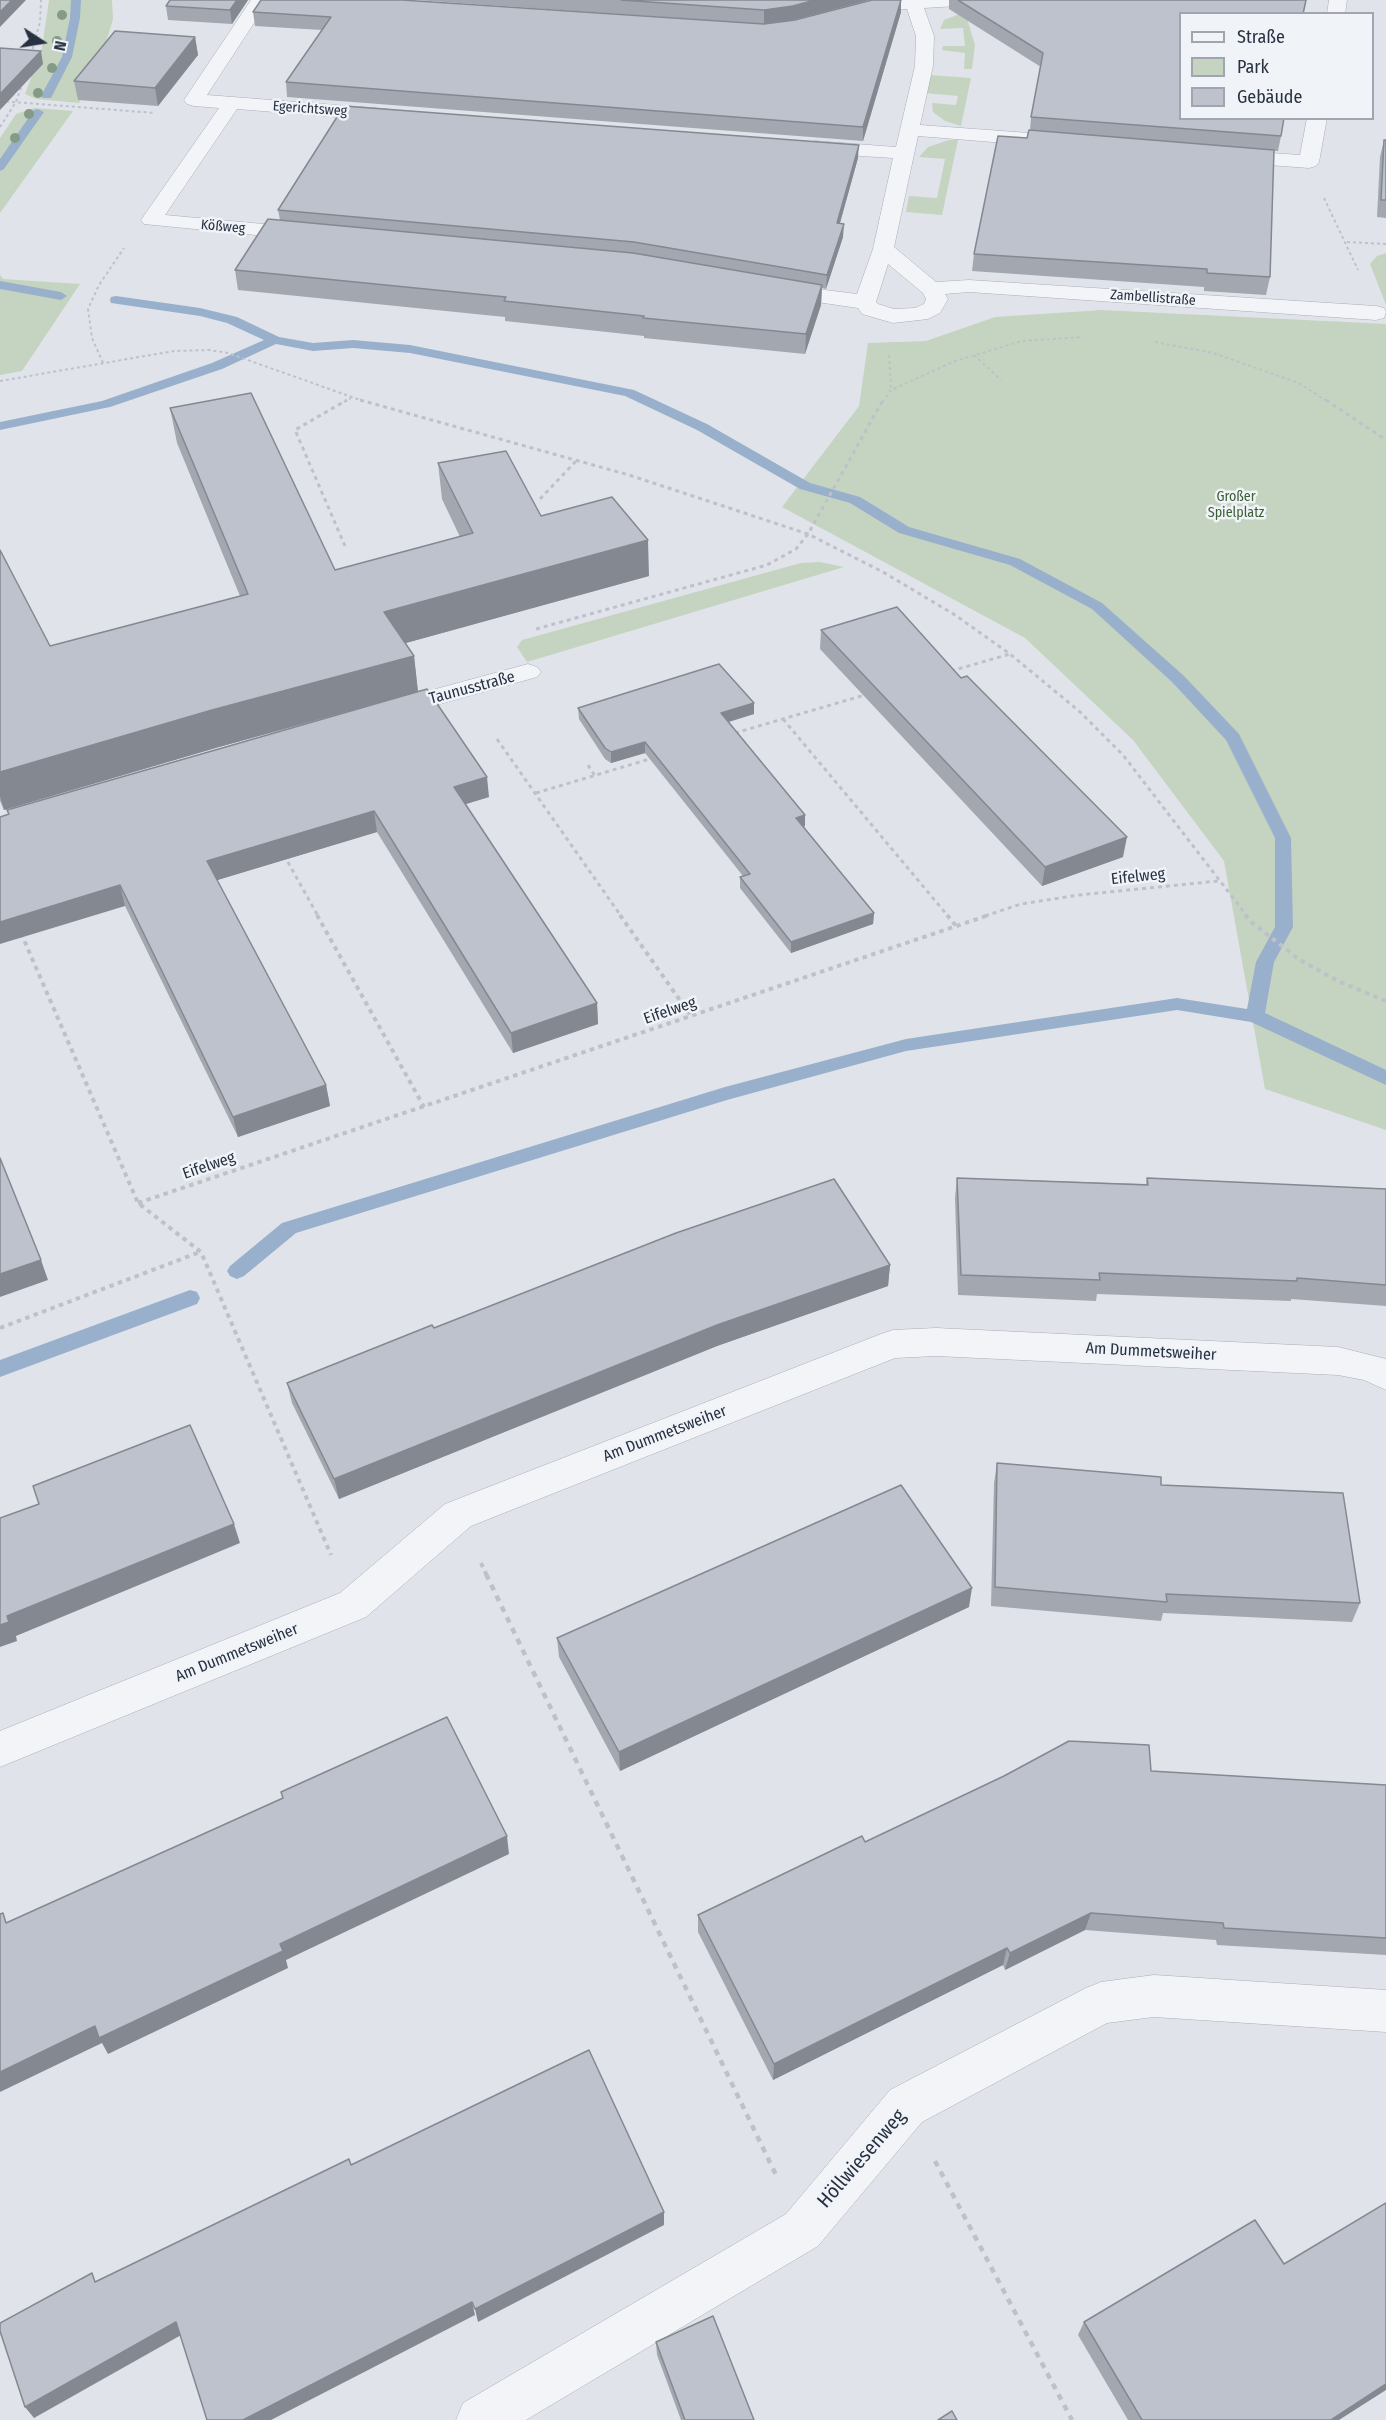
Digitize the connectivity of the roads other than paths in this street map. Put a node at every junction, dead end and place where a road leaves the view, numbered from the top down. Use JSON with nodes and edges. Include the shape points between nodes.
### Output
{"nodes":[{"id":1,"x":260,"y":0,"type":"edge"},
{"id":2,"x":974,"y":0,"type":"edge"},
{"id":3,"x":912,"y":2,"type":"edge"},
{"id":4,"x":840,"y":15,"type":"edge"},
{"id":5,"x":232,"y":103,"type":"junction"},
{"id":6,"x":409,"y":116,"type":"edge"},
{"id":7,"x":1317,"y":120,"type":"edge"},
{"id":8,"x":910,"y":130,"type":"junction"},
{"id":9,"x":1059,"y":142,"type":"edge"},
{"id":10,"x":798,"y":145,"type":"edge"},
{"id":11,"x":904,"y":153,"type":"junction"},
{"id":12,"x":1214,"y":154,"type":"edge"},
{"id":13,"x":328,"y":236,"type":"edge"},
{"id":14,"x":883,"y":249,"type":"junction"},
{"id":15,"x":754,"y":285,"type":"edge"},
{"id":16,"x":931,"y":289,"type":"junction"},
{"id":17,"x":865,"y":302,"type":"junction"},
{"id":18,"x":1376,"y":313,"type":"dead end"},
{"id":19,"x":528,"y":672,"type":"dead end"},
{"id":20,"x":375,"y":714,"type":"edge"},
{"id":21,"x":1386,"y":1376,"type":"edge"},
{"id":22,"x":0,"y":1749,"type":"edge"},
{"id":23,"x":1386,"y":2011,"type":"edge"},
{"id":24,"x":480,"y":2420,"type":"edge"}],
"edges":[{"from":1,"to":5,"type":"street","name":"Egerichtsweg","via":[[194,100]]},
{"from":2,"to":3,"type":"street"},
{"from":3,"to":4,"type":"street"},
{"from":3,"to":8,"type":"street","via":[[925,36],[924,66]]},
{"from":5,"to":6,"type":"street","name":"Egerichtsweg"},
{"from":5,"to":13,"type":"street","name":"Kößweg","via":[[151,220]]},
{"from":7,"to":12,"type":"street","via":[[1310,162]]},
{"from":8,"to":9,"type":"street"},
{"from":8,"to":11,"type":"street"},
{"from":10,"to":11,"type":"street"},
{"from":11,"to":14,"type":"street"},
{"from":14,"to":16,"type":"street"},
{"from":14,"to":17,"type":"street"},
{"from":15,"to":17,"type":"street"},
{"from":16,"to":17,"type":"street","via":[[936,299],[932,308],[920,314],[893,316],[870,309]]},
{"from":16,"to":18,"type":"street","name":"Zambellistraße","via":[[969,286]]},
{"from":19,"to":20,"type":"lane","name":"Taunusstraße"},
{"from":21,"to":22,"type":"street","name":"Am Dummetsweiher","via":[[1372,1368],[1338,1361],[936,1342],[893,1344],[458,1515],[353,1605]]},
{"from":23,"to":24,"type":"street","name":"Höllwiesenweg","via":[[1154,1996],[1101,2003],[906,2106],[802,2230]]}]}
